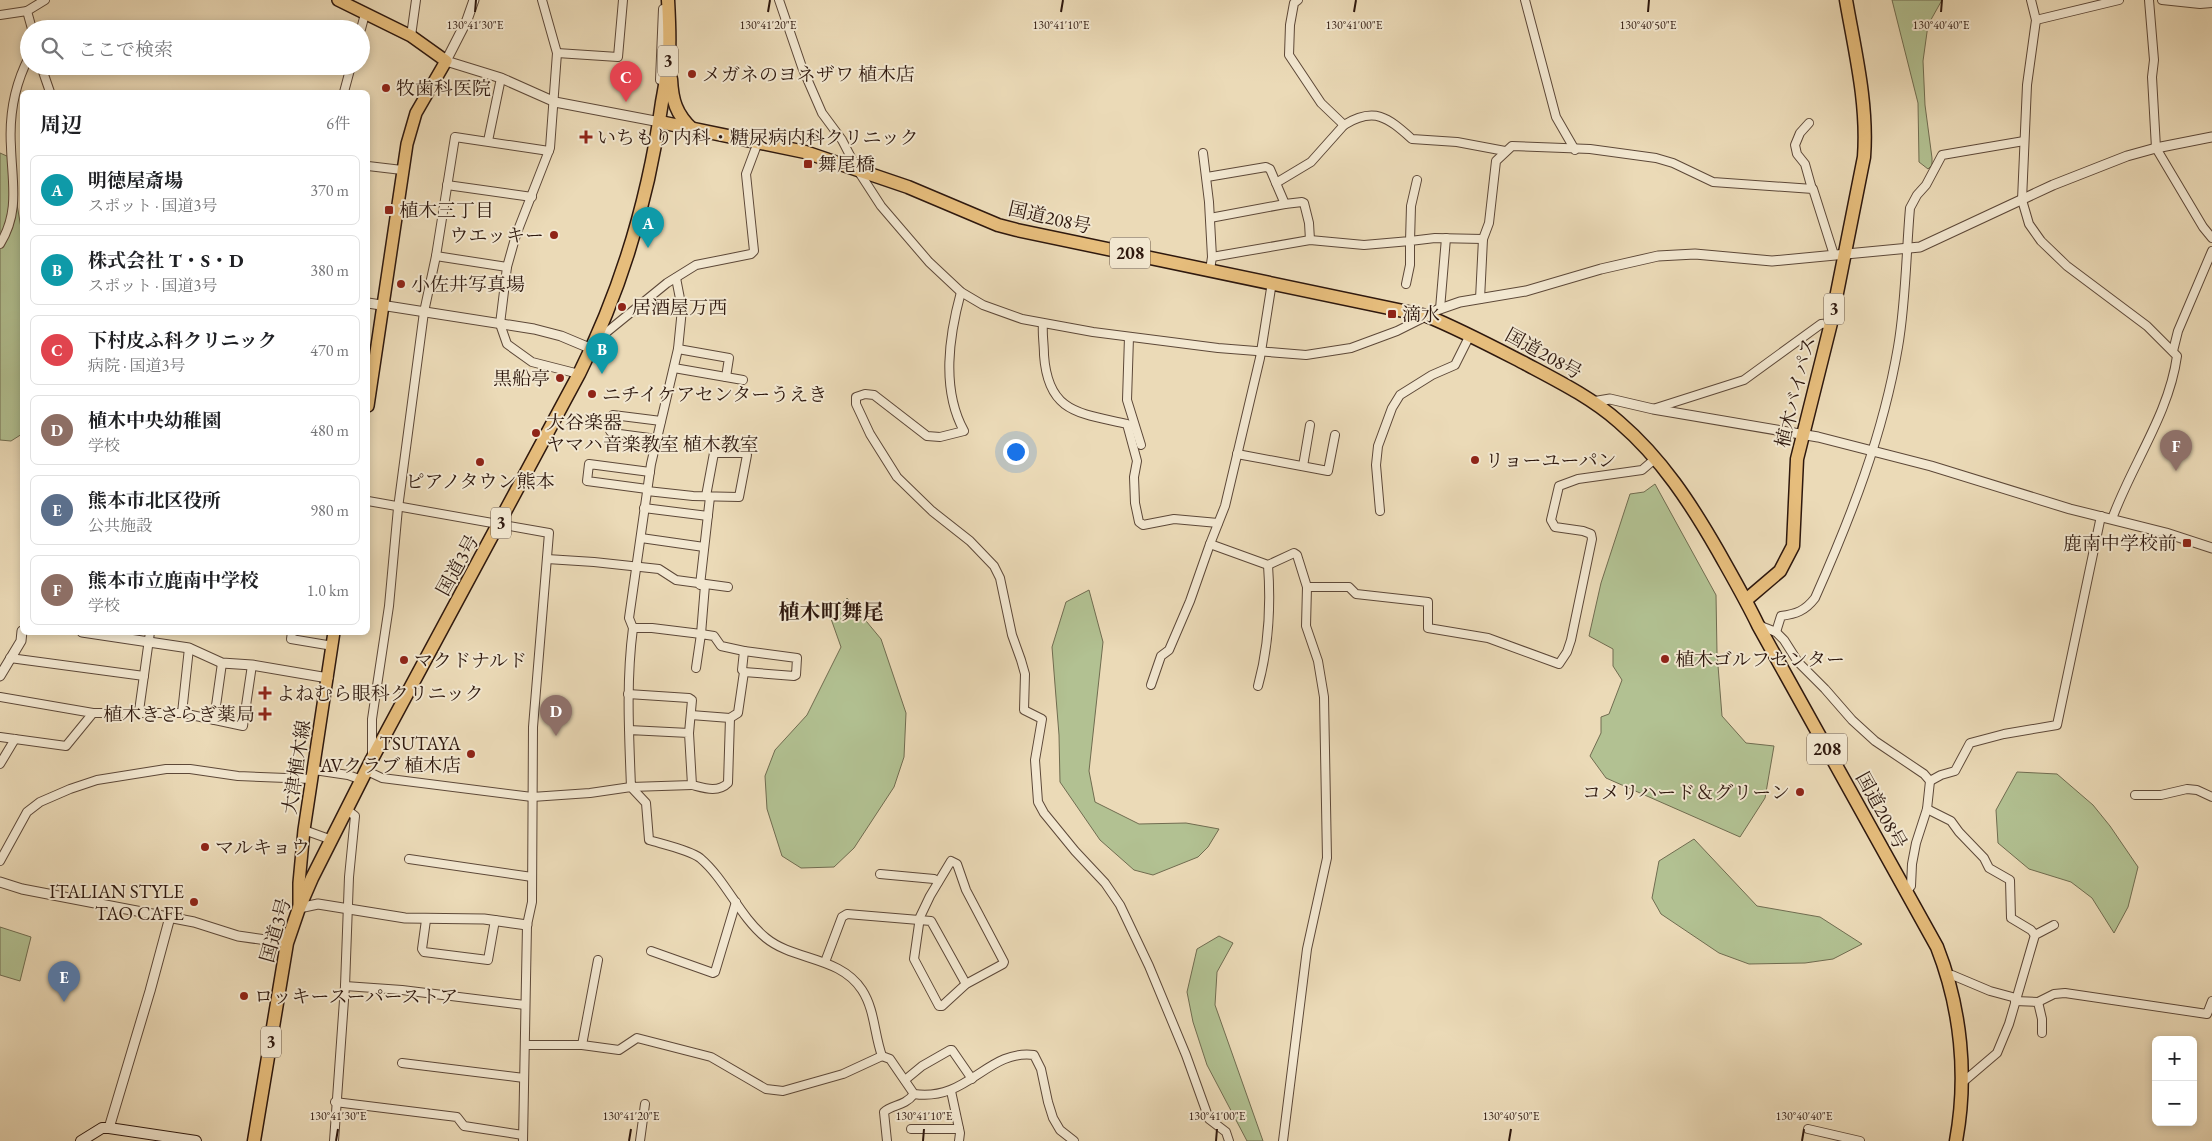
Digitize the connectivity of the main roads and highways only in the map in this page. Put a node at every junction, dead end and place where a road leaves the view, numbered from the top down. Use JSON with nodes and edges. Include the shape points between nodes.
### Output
{"nodes":[{"id":1,"x":338,"y":0,"type":"edge"},
{"id":2,"x":668,"y":0,"type":"edge"},
{"id":3,"x":1846,"y":0,"type":"edge"},
{"id":4,"x":669,"y":54,"type":"junction"},
{"id":5,"x":660,"y":122,"type":"junction"},
{"id":6,"x":692,"y":129,"type":"junction"},
{"id":7,"x":370,"y":392,"type":"edge"},
{"id":8,"x":1746,"y":600,"type":"junction"},
{"id":9,"x":334,"y":635,"type":"edge"},
{"id":10,"x":300,"y":908,"type":"junction"},
{"id":11,"x":81,"y":1141,"type":"edge"},
{"id":12,"x":196,"y":1141,"type":"edge"},
{"id":13,"x":254,"y":1141,"type":"edge"},
{"id":14,"x":1956,"y":1141,"type":"edge"}],
"edges":[{"from":1,"to":7,"type":"main road","via":[[411,36],[446,61],[416,114],[402,170]]},
{"from":2,"to":4,"type":"highway","name":"国道3号","number":"3"},
{"from":3,"to":8,"type":"highway","name":"植木バイパス","number":"3","via":[[1864,103],[1866,132],[1861,176],[1840,254],[1831,323],[1797,459],[1793,546],[1780,571]]},
{"from":4,"to":5,"type":"highway","name":"国道3号","number":"3"},
{"from":4,"to":6,"type":"highway","via":[[673,102],[678,114]]},
{"from":5,"to":6,"type":"highway","name":"国道208号","number":"208"},
{"from":5,"to":10,"type":"highway","name":"国道3号","number":"3","via":[[622,274],[594,345],[346,808]]},
{"from":6,"to":8,"type":"highway","name":"国道208号","number":"208","via":[[805,152],[908,187],[1017,230],[1211,263],[1272,282],[1427,316],[1470,335],[1592,402],[1619,422],[1656,458],[1689,500]]},
{"from":8,"to":14,"type":"highway","name":"国道208号","number":"208","via":[[1938,946],[1948,975],[1963,1082]]},
{"from":9,"to":10,"type":"main road","name":"大津植木線","via":[[304,830]]},
{"from":10,"to":13,"type":"highway","name":"国道3号","number":"3","via":[[288,943]]},
{"from":11,"to":12,"type":"main road","via":[[102,1128]]}]}
